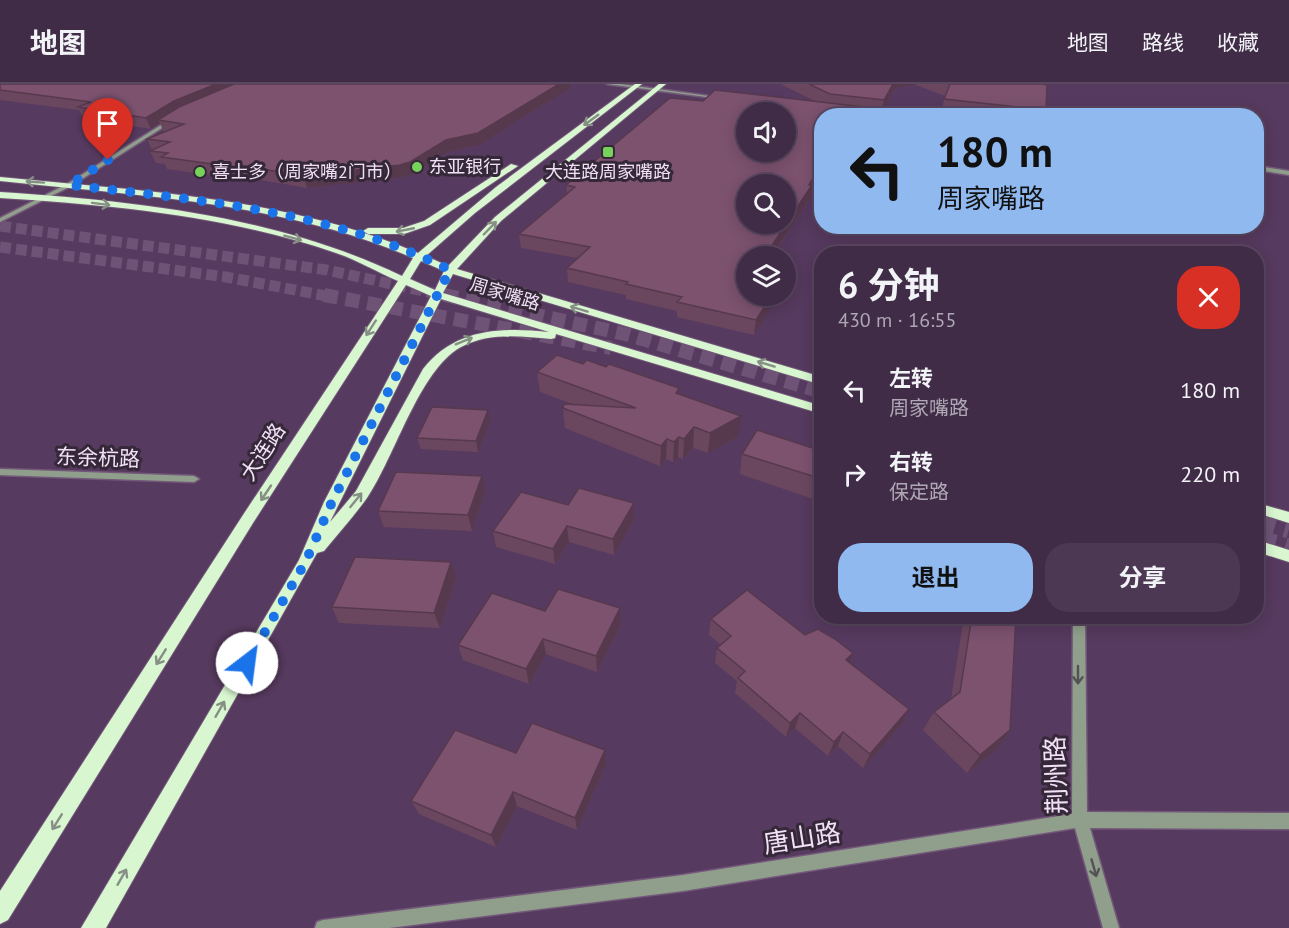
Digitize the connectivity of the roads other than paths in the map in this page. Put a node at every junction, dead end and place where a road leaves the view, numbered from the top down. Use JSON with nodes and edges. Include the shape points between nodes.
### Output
{"nodes":[{"id":1,"x":609,"y":84,"type":"edge"},
{"id":2,"x":663,"y":84,"type":"edge"},
{"id":3,"x":636,"y":86,"type":"edge"},
{"id":4,"x":654,"y":91,"type":"junction"},
{"id":5,"x":725,"y":98,"type":"edge"},
{"id":6,"x":180,"y":115,"type":"edge"},
{"id":7,"x":547,"y":152,"type":"junction"},
{"id":8,"x":1264,"y":169,"type":"edge"},
{"id":9,"x":1289,"y":173,"type":"edge"},
{"id":10,"x":0,"y":179,"type":"edge"},
{"id":11,"x":69,"y":185,"type":"junction"},
{"id":12,"x":0,"y":195,"type":"edge"},
{"id":13,"x":43,"y":197,"type":"junction"},
{"id":14,"x":0,"y":220,"type":"edge"},
{"id":15,"x":311,"y":220,"type":"junction"},
{"id":16,"x":419,"y":256,"type":"junction"},
{"id":17,"x":450,"y":270,"type":"junction"},
{"id":18,"x":403,"y":279,"type":"junction"},
{"id":19,"x":437,"y":294,"type":"junction"},
{"id":20,"x":647,"y":357,"type":"junction"},
{"id":21,"x":814,"y":379,"type":"edge"},
{"id":22,"x":814,"y":408,"type":"edge"},
{"id":23,"x":0,"y":472,"type":"edge"},
{"id":24,"x":194,"y":479,"type":"dead end"},
{"id":25,"x":1264,"y":510,"type":"edge"},
{"id":26,"x":1289,"y":518,"type":"edge"},
{"id":27,"x":1264,"y":548,"type":"edge"},
{"id":28,"x":1289,"y":556,"type":"edge"},
{"id":29,"x":306,"y":561,"type":"junction"},
{"id":30,"x":1079,"y":624,"type":"edge"},
{"id":31,"x":1080,"y":820,"type":"junction"},
{"id":32,"x":1289,"y":821,"type":"edge"},
{"id":33,"x":0,"y":912,"type":"edge"},
{"id":34,"x":93,"y":928,"type":"edge"},
{"id":35,"x":323,"y":928,"type":"edge"},
{"id":36,"x":1111,"y":928,"type":"edge"}],
"edges":[{"from":1,"to":3,"type":"street"},
{"from":2,"to":4,"type":"main road"},
{"from":3,"to":4,"type":"street"},
{"from":3,"to":7,"type":"main road","name":"大连路","one_way":true},
{"from":4,"to":5,"type":"street"},
{"from":17,"to":4,"type":"main road","one_way":true,"via":[[498,219]]},
{"from":6,"to":11,"type":"street"},
{"from":7,"to":15,"type":"main road","one_way":true,"via":[[494,178],[441,215],[416,227],[393,232]]},
{"from":7,"to":16,"type":"main road","name":"大连路"},
{"from":8,"to":9,"type":"street"},
{"from":11,"to":10,"type":"main road","name":"周家嘴路","one_way":true},
{"from":11,"to":13,"type":"street"},
{"from":11,"to":15,"type":"main road","name":"周家嘴路","via":[[190,199]]},
{"from":12,"to":13,"type":"main road","name":"周家嘴路"},
{"from":13,"to":14,"type":"street"},
{"from":13,"to":18,"type":"main road","name":"周家嘴路","one_way":true,"via":[[172,213],[273,233],[346,254]]},
{"from":15,"to":16,"type":"main road","name":"周家嘴路"},
{"from":16,"to":17,"type":"main road","name":"周家嘴路"},
{"from":16,"to":18,"type":"main road","name":"大连路"},
{"from":17,"to":19,"type":"main road"},
{"from":21,"to":17,"type":"main road","name":"周家嘴路","one_way":true},
{"from":18,"to":19,"type":"main road","name":"周家嘴路"},
{"from":18,"to":33,"type":"main road","name":"大连路","one_way":true},
{"from":19,"to":20,"type":"main road","name":"周家嘴路"},
{"from":19,"to":29,"type":"main road"},
{"from":20,"to":22,"type":"main road","name":"周家嘴路"},
{"from":29,"to":20,"type":"main road","one_way":true,"via":[[362,494],[429,369],[452,346],[490,333],[516,332],[560,337]]},
{"from":23,"to":24,"type":"street","name":"东余杭路"},
{"from":25,"to":26,"type":"main road"},
{"from":27,"to":28,"type":"main road"},
{"from":34,"to":29,"type":"main road","one_way":true},
{"from":30,"to":31,"type":"street","name":"荆州路","one_way":true},
{"from":31,"to":32,"type":"street","name":"唐山路"},
{"from":31,"to":35,"type":"street","name":"唐山路","via":[[683,883]]},
{"from":31,"to":36,"type":"street","name":"荆州路","one_way":true}]}
